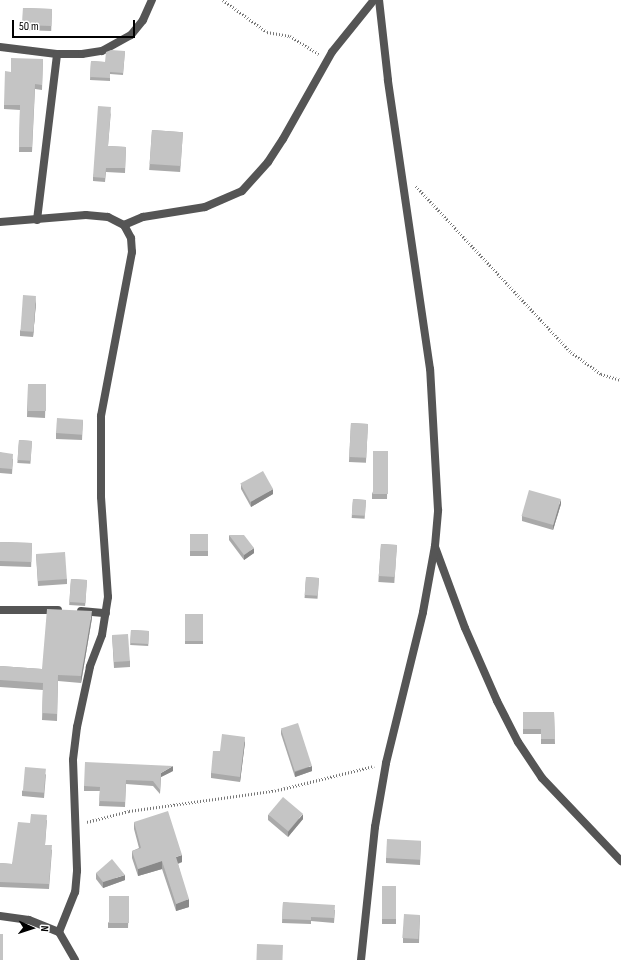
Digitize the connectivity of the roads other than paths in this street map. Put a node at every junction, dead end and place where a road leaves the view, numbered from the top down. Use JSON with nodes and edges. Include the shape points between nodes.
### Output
{"nodes":[{"id":1,"x":152,"y":0,"type":"edge"},
{"id":2,"x":374,"y":0,"type":"edge"},
{"id":3,"x":379,"y":0,"type":"edge"},
{"id":4,"x":0,"y":47,"type":"edge"},
{"id":5,"x":57,"y":54,"type":"junction"},
{"id":6,"x":37,"y":220,"type":"junction"},
{"id":7,"x":0,"y":222,"type":"edge"},
{"id":8,"x":124,"y":225,"type":"junction"},
{"id":9,"x":435,"y":546,"type":"junction"},
{"id":10,"x":0,"y":610,"type":"edge"},
{"id":11,"x":106,"y":613,"type":"junction"},
{"id":12,"x":621,"y":861,"type":"edge"},
{"id":13,"x":0,"y":916,"type":"edge"},
{"id":14,"x":59,"y":932,"type":"junction"},
{"id":15,"x":75,"y":960,"type":"edge"},
{"id":16,"x":361,"y":960,"type":"edge"}],
"edges":[{"from":1,"to":5,"type":"street","via":[[143,20],[131,35],[118,44],[82,54]]},
{"from":2,"to":8,"type":"street","via":[[326,60],[283,139],[268,162],[242,191],[205,207],[143,218]]},
{"from":3,"to":9,"type":"street","via":[[382,41],[430,369],[438,470]]},
{"from":4,"to":5,"type":"street"},
{"from":5,"to":6,"type":"street"},
{"from":6,"to":7,"type":"street"},
{"from":6,"to":8,"type":"street","via":[[86,215],[108,217]]},
{"from":8,"to":11,"type":"street","via":[[131,238],[132,252],[101,416],[101,497],[108,585]]},
{"from":9,"to":12,"type":"street","via":[[465,628],[518,742],[542,778]]},
{"from":9,"to":16,"type":"street","via":[[423,612],[386,763],[375,827]]},
{"from":10,"to":11,"type":"street"},
{"from":11,"to":14,"type":"street","via":[[77,727],[74,760],[75,892]]},
{"from":13,"to":14,"type":"street","via":[[29,920]]},
{"from":14,"to":15,"type":"street"}]}
